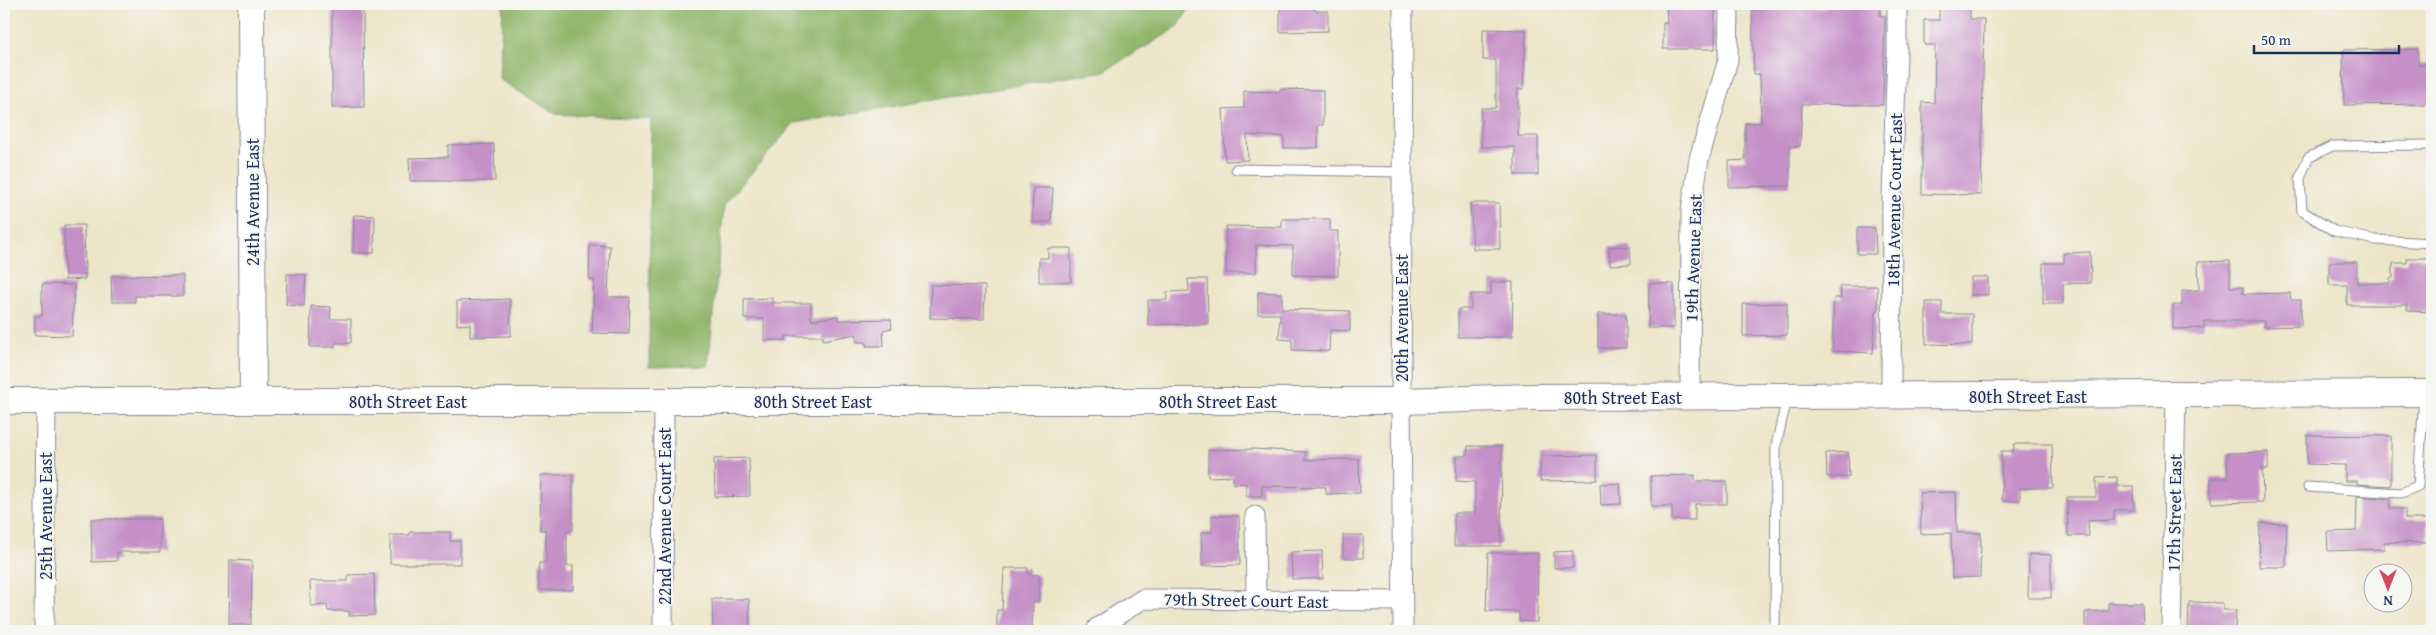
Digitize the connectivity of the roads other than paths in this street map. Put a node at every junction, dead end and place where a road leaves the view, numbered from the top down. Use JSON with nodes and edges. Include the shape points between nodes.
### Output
{"nodes":[{"id":1,"x":251,"y":4,"type":"edge"},
{"id":2,"x":1402,"y":4,"type":"edge"},
{"id":3,"x":1729,"y":4,"type":"edge"},
{"id":4,"x":1897,"y":4,"type":"edge"},
{"id":5,"x":2432,"y":145,"type":"edge"},
{"id":6,"x":1236,"y":169,"type":"dead end"},
{"id":7,"x":1401,"y":172,"type":"junction"},
{"id":8,"x":2432,"y":243,"type":"edge"},
{"id":9,"x":2428,"y":393,"type":"edge"},
{"id":10,"x":2176,"y":395,"type":"junction"},
{"id":11,"x":1690,"y":397,"type":"junction"},
{"id":12,"x":1788,"y":397,"type":"junction"},
{"id":13,"x":1891,"y":397,"type":"junction"},
{"id":14,"x":4,"y":401,"type":"edge"},
{"id":15,"x":46,"y":401,"type":"junction"},
{"id":16,"x":253,"y":401,"type":"junction"},
{"id":17,"x":664,"y":401,"type":"junction"},
{"id":18,"x":1401,"y":401,"type":"junction"},
{"id":19,"x":2432,"y":437,"type":"edge"},
{"id":20,"x":2422,"y":438,"type":"junction"},
{"id":21,"x":2308,"y":487,"type":"dead end"},
{"id":22,"x":1255,"y":516,"type":"dead end"},
{"id":23,"x":1403,"y":601,"type":"junction"},
{"id":24,"x":1256,"y":602,"type":"junction"},
{"id":25,"x":1097,"y":628,"type":"dead end"},
{"id":26,"x":44,"y":631,"type":"edge"},
{"id":27,"x":663,"y":631,"type":"edge"},
{"id":28,"x":1403,"y":631,"type":"edge"},
{"id":29,"x":1775,"y":631,"type":"edge"},
{"id":30,"x":2171,"y":631,"type":"edge"}],
"edges":[{"from":1,"to":16,"type":"street","name":"24th Avenue East"},
{"from":2,"to":7,"type":"street","name":"20th Avenue East"},
{"from":3,"to":11,"type":"street","name":"19th Avenue East","via":[[1728,60],[1699,159],[1691,211]]},
{"from":4,"to":13,"type":"street","name":"18th Avenue Court East"},
{"from":5,"to":8,"type":"lane","via":[[2332,146],[2308,158],[2300,178],[2302,211],[2334,231],[2375,240]]},
{"from":6,"to":7,"type":"lane"},
{"from":7,"to":18,"type":"street","name":"20th Avenue East"},
{"from":9,"to":10,"type":"street","name":"80th Street East"},
{"from":9,"to":20,"type":"lane"},
{"from":10,"to":13,"type":"street","name":"80th Street East"},
{"from":10,"to":30,"type":"street","name":"17th Street East"},
{"from":11,"to":12,"type":"street","name":"80th Street East"},
{"from":11,"to":18,"type":"street","name":"80th Street East"},
{"from":12,"to":13,"type":"street","name":"80th Street East"},
{"from":12,"to":29,"type":"lane","via":[[1776,446]]},
{"from":14,"to":15,"type":"street","name":"80th Street East"},
{"from":15,"to":16,"type":"street","name":"80th Street East"},
{"from":15,"to":26,"type":"street","name":"25th Avenue East"},
{"from":16,"to":17,"type":"street","name":"80th Street East"},
{"from":17,"to":18,"type":"street","name":"80th Street East"},
{"from":17,"to":27,"type":"street","name":"22nd Avenue Court East"},
{"from":18,"to":23,"type":"street","name":"20th Avenue East"},
{"from":19,"to":20,"type":"lane"},
{"from":20,"to":21,"type":"lane","via":[[2418,486],[2401,493]]},
{"from":22,"to":24,"type":"street"},
{"from":23,"to":24,"type":"street","name":"79th Street Court East"},
{"from":23,"to":28,"type":"street","name":"20th Avenue East"},
{"from":24,"to":25,"type":"street","name":"79th Street Court East","via":[[1143,599]]}]}
